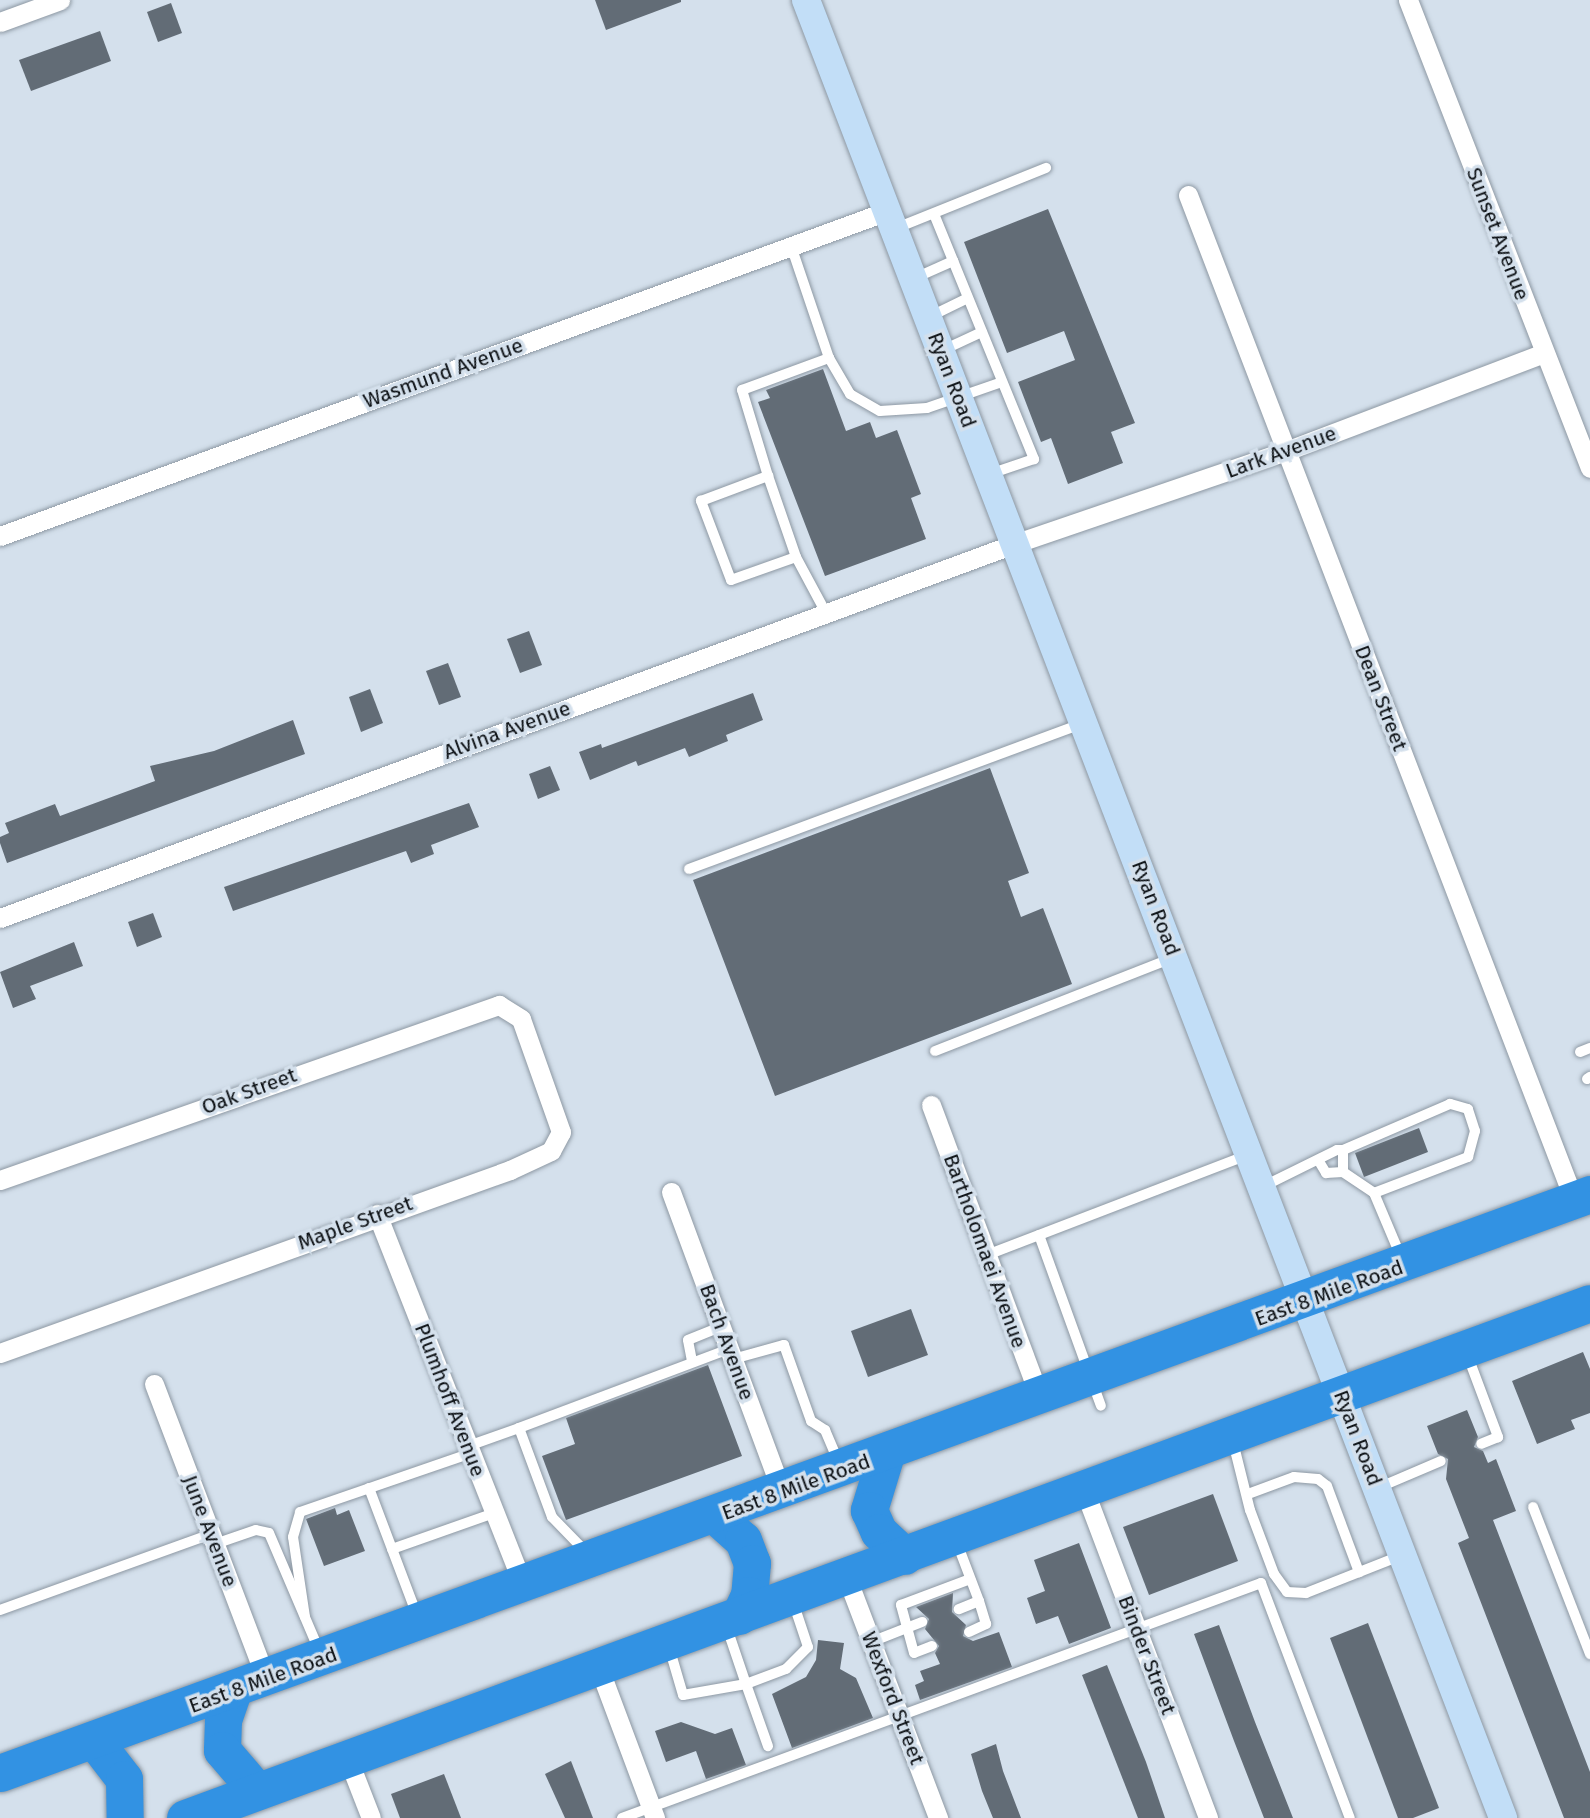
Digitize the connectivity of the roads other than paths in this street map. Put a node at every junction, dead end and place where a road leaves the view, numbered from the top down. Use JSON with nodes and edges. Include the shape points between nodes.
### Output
{"nodes":[{"id":1,"x":60,"y":0,"type":"edge"},
{"id":2,"x":806,"y":0,"type":"edge"},
{"id":3,"x":1408,"y":0,"type":"edge"},
{"id":4,"x":0,"y":22,"type":"edge"},
{"id":5,"x":1046,"y":169,"type":"dead end"},
{"id":6,"x":1188,"y":195,"type":"dead end"},
{"id":7,"x":934,"y":214,"type":"junction"},
{"id":8,"x":890,"y":220,"type":"junction"},
{"id":9,"x":791,"y":246,"type":"junction"},
{"id":10,"x":953,"y":261,"type":"junction"},
{"id":11,"x":913,"y":279,"type":"junction"},
{"id":12,"x":968,"y":298,"type":"junction"},
{"id":13,"x":928,"y":318,"type":"junction"},
{"id":14,"x":982,"y":332,"type":"junction"},
{"id":15,"x":941,"y":352,"type":"junction"},
{"id":16,"x":1544,"y":352,"type":"junction"},
{"id":17,"x":829,"y":358,"type":"junction"},
{"id":18,"x":1002,"y":382,"type":"junction"},
{"id":19,"x":959,"y":399,"type":"junction"},
{"id":20,"x":1286,"y":452,"type":"junction"},
{"id":21,"x":1590,"y":468,"type":"edge"},
{"id":22,"x":988,"y":475,"type":"junction"},
{"id":23,"x":768,"y":477,"type":"junction"},
{"id":24,"x":0,"y":536,"type":"edge"},
{"id":25,"x":1014,"y":544,"type":"junction"},
{"id":26,"x":796,"y":558,"type":"junction"},
{"id":27,"x":826,"y":613,"type":"junction"},
{"id":28,"x":1084,"y":723,"type":"junction"},
{"id":29,"x":689,"y":869,"type":"dead end"},
{"id":30,"x":0,"y":918,"type":"edge"},
{"id":31,"x":1175,"y":957,"type":"junction"},
{"id":32,"x":499,"y":1004,"type":"joint"},
{"id":33,"x":934,"y":1051,"type":"dead end"},
{"id":34,"x":930,"y":1105,"type":"dead end"},
{"id":35,"x":1343,"y":1150,"type":"junction"},
{"id":36,"x":1251,"y":1154,"type":"junction"},
{"id":37,"x":1320,"y":1163,"type":"junction"},
{"id":38,"x":1343,"y":1172,"type":"junction"},
{"id":39,"x":0,"y":1180,"type":"edge"},
{"id":40,"x":1264,"y":1186,"type":"junction"},
{"id":41,"x":671,"y":1192,"type":"dead end"},
{"id":42,"x":1374,"y":1194,"type":"junction"},
{"id":43,"x":1582,"y":1197,"type":"edge"},
{"id":44,"x":377,"y":1214,"type":"junction"},
{"id":45,"x":1039,"y":1235,"type":"junction"},
{"id":46,"x":987,"y":1255,"type":"junction"},
{"id":47,"x":1405,"y":1265,"type":"junction"},
{"id":48,"x":1306,"y":1301,"type":"junction"},
{"id":49,"x":1590,"y":1303,"type":"edge"},
{"id":50,"x":721,"y":1327,"type":"junction"},
{"id":51,"x":1465,"y":1350,"type":"junction"},
{"id":52,"x":0,"y":1353,"type":"edge"},
{"id":53,"x":731,"y":1354,"type":"junction"},
{"id":54,"x":692,"y":1361,"type":"junction"},
{"id":55,"x":154,"y":1384,"type":"dead end"},
{"id":56,"x":1096,"y":1393,"type":"junction"},
{"id":57,"x":1040,"y":1398,"type":"junction"},
{"id":58,"x":1342,"y":1398,"type":"junction"},
{"id":59,"x":519,"y":1428,"type":"junction"},
{"id":60,"x":1232,"y":1438,"type":"junction"},
{"id":61,"x":1480,"y":1444,"type":"dead end"},
{"id":62,"x":469,"y":1450,"type":"junction"},
{"id":63,"x":886,"y":1454,"type":"junction"},
{"id":64,"x":1441,"y":1461,"type":"dead end"},
{"id":65,"x":842,"y":1470,"type":"junction"},
{"id":66,"x":369,"y":1488,"type":"junction"},
{"id":67,"x":1377,"y":1488,"type":"junction"},
{"id":68,"x":782,"y":1492,"type":"junction"},
{"id":69,"x":1085,"y":1492,"type":"junction"},
{"id":70,"x":1248,"y":1494,"type":"junction"},
{"id":71,"x":1533,"y":1507,"type":"dead end"},
{"id":72,"x":494,"y":1513,"type":"junction"},
{"id":73,"x":716,"y":1516,"type":"junction"},
{"id":74,"x":213,"y":1539,"type":"junction"},
{"id":75,"x":956,"y":1539,"type":"junction"},
{"id":76,"x":393,"y":1549,"type":"junction"},
{"id":77,"x":1402,"y":1555,"type":"junction"},
{"id":78,"x":905,"y":1556,"type":"junction"},
{"id":79,"x":594,"y":1560,"type":"junction"},
{"id":80,"x":1359,"y":1572,"type":"junction"},
{"id":81,"x":847,"y":1578,"type":"junction"},
{"id":82,"x":970,"y":1579,"type":"junction"},
{"id":83,"x":523,"y":1586,"type":"junction"},
{"id":84,"x":791,"y":1598,"type":"junction"},
{"id":85,"x":979,"y":1601,"type":"junction"},
{"id":86,"x":0,"y":1609,"type":"edge"},
{"id":87,"x":959,"y":1609,"type":"dead end"},
{"id":88,"x":305,"y":1617,"type":"junction"},
{"id":89,"x":732,"y":1619,"type":"junction"},
{"id":90,"x":922,"y":1622,"type":"dead end"},
{"id":91,"x":420,"y":1623,"type":"junction"},
{"id":92,"x":1137,"y":1628,"type":"junction"},
{"id":93,"x":905,"y":1629,"type":"junction"},
{"id":94,"x":969,"y":1632,"type":"dead end"},
{"id":95,"x":872,"y":1642,"type":"junction"},
{"id":96,"x":667,"y":1643,"type":"junction"},
{"id":97,"x":932,"y":1646,"type":"dead end"},
{"id":98,"x":1590,"y":1654,"type":"edge"},
{"id":99,"x":322,"y":1658,"type":"junction"},
{"id":100,"x":599,"y":1668,"type":"junction"},
{"id":101,"x":746,"y":1684,"type":"junction"},
{"id":102,"x":250,"y":1685,"type":"junction"},
{"id":103,"x":900,"y":1717,"type":"junction"},
{"id":104,"x":94,"y":1740,"type":"junction"},
{"id":105,"x":768,"y":1746,"type":"dead end"},
{"id":106,"x":348,"y":1759,"type":"junction"},
{"id":107,"x":0,"y":1773,"type":"edge"},
{"id":108,"x":257,"y":1791,"type":"junction"},
{"id":109,"x":654,"y":1813,"type":"edge"},
{"id":110,"x":125,"y":1818,"type":"edge"},
{"id":111,"x":185,"y":1818,"type":"edge"},
{"id":112,"x":371,"y":1818,"type":"edge"},
{"id":113,"x":622,"y":1818,"type":"edge"},
{"id":114,"x":938,"y":1818,"type":"edge"},
{"id":115,"x":1208,"y":1818,"type":"edge"},
{"id":116,"x":1350,"y":1818,"type":"edge"},
{"id":117,"x":1503,"y":1818,"type":"edge"}],
"edges":[{"from":1,"to":4,"type":"street"},
{"from":2,"to":8,"type":"main road","name":"Ryan Road"},
{"from":3,"to":16,"type":"street","name":"Sunset Avenue"},
{"from":5,"to":7,"type":"lane"},
{"from":6,"to":20,"type":"street","name":"Dean Street"},
{"from":7,"to":8,"type":"lane"},
{"from":7,"to":10,"type":"lane"},
{"from":8,"to":9,"type":"street","name":"Wasmund Avenue"},
{"from":8,"to":11,"type":"main road","name":"Ryan Road"},
{"from":9,"to":17,"type":"lane"},
{"from":9,"to":24,"type":"street","name":"Wasmund Avenue"},
{"from":10,"to":11,"type":"lane"},
{"from":10,"to":12,"type":"lane"},
{"from":11,"to":13,"type":"main road","name":"Ryan Road"},
{"from":12,"to":13,"type":"lane"},
{"from":12,"to":14,"type":"lane"},
{"from":13,"to":15,"type":"main road","name":"Ryan Road"},
{"from":14,"to":15,"type":"lane"},
{"from":14,"to":18,"type":"lane"},
{"from":15,"to":19,"type":"main road","name":"Ryan Road"},
{"from":16,"to":20,"type":"street","name":"Lark Avenue"},
{"from":16,"to":21,"type":"street","name":"Sunset Avenue"},
{"from":17,"to":19,"type":"lane","via":[[863,406],[898,412]]},
{"from":17,"to":23,"type":"lane","via":[[742,390]]},
{"from":18,"to":19,"type":"lane"},
{"from":18,"to":22,"type":"lane","via":[[1034,459]]},
{"from":19,"to":22,"type":"main road","name":"Ryan Road"},
{"from":20,"to":25,"type":"street","name":"Lark Avenue"},
{"from":20,"to":43,"type":"street","name":"Dean Street"},
{"from":22,"to":25,"type":"main road","name":"Ryan Road"},
{"from":23,"to":26,"type":"lane"},
{"from":23,"to":26,"type":"lane","via":[[701,502],[731,580]]},
{"from":25,"to":27,"type":"street","name":"Alvina Avenue"},
{"from":25,"to":28,"type":"main road","name":"Ryan Road"},
{"from":26,"to":27,"type":"lane"},
{"from":27,"to":30,"type":"street","name":"Alvina Avenue"},
{"from":28,"to":29,"type":"lane"},
{"from":28,"to":31,"type":"main road","name":"Ryan Road"},
{"from":31,"to":33,"type":"lane"},
{"from":31,"to":36,"type":"main road","name":"Ryan Road"},
{"from":32,"to":39,"type":"street","name":"Oak Street"},
{"from":32,"to":44,"type":"street","name":"Maple Street","via":[[521,1019],[561,1132],[558,1143],[510,1170]]},
{"from":34,"to":46,"type":"street","name":"Bartholomaei Avenue"},
{"from":35,"to":37,"type":"lane","via":[[1324,1154]]},
{"from":35,"to":38,"type":"lane"},
{"from":35,"to":42,"type":"lane","via":[[1450,1104],[1468,1110],[1475,1131],[1468,1157]]},
{"from":36,"to":40,"type":"main road","name":"Ryan Road"},
{"from":36,"to":45,"type":"lane"},
{"from":37,"to":38,"type":"lane","via":[[1326,1173]]},
{"from":37,"to":40,"type":"lane"},
{"from":38,"to":42,"type":"lane"},
{"from":40,"to":48,"type":"main road","name":"Ryan Road"},
{"from":41,"to":50,"type":"street","name":"Bach Avenue"},
{"from":42,"to":47,"type":"lane"},
{"from":43,"to":47,"type":"highway","name":"East 8 Mile Road"},
{"from":44,"to":52,"type":"street","name":"Maple Street"},
{"from":44,"to":62,"type":"street","name":"Plumhoff Avenue"},
{"from":45,"to":46,"type":"lane"},
{"from":45,"to":56,"type":"lane"},
{"from":46,"to":57,"type":"street","name":"Bartholomaei Avenue"},
{"from":47,"to":48,"type":"highway","name":"East 8 Mile Road"},
{"from":48,"to":56,"type":"highway","name":"East 8 Mile Road"},
{"from":48,"to":58,"type":"main road","name":"Ryan Road"},
{"from":49,"to":51,"type":"highway"},
{"from":50,"to":53,"type":"street","name":"Bach Avenue"},
{"from":50,"to":54,"type":"lane","via":[[688,1340]]},
{"from":51,"to":58,"type":"highway"},
{"from":51,"to":61,"type":"lane","via":[[1498,1437]]},
{"from":53,"to":54,"type":"lane"},
{"from":53,"to":65,"type":"lane","via":[[784,1345],[811,1421],[825,1430]]},
{"from":53,"to":68,"type":"street","name":"Bach Avenue"},
{"from":54,"to":59,"type":"lane"},
{"from":55,"to":74,"type":"street","name":"June Avenue"},
{"from":56,"to":57,"type":"highway","name":"East 8 Mile Road"},
{"from":57,"to":63,"type":"highway","name":"East 8 Mile Road"},
{"from":58,"to":60,"type":"highway"},
{"from":58,"to":67,"type":"main road","name":"Ryan Road"},
{"from":59,"to":62,"type":"lane"},
{"from":59,"to":79,"type":"lane","via":[[552,1517]]},
{"from":60,"to":69,"type":"highway"},
{"from":60,"to":70,"type":"lane"},
{"from":62,"to":66,"type":"lane"},
{"from":62,"to":72,"type":"street","name":"Plumhoff Avenue"},
{"from":63,"to":65,"type":"highway","name":"East 8 Mile Road"},
{"from":63,"to":78,"type":"highway","via":[[869,1510],[878,1532]]},
{"from":64,"to":67,"type":"lane"},
{"from":65,"to":68,"type":"highway","name":"East 8 Mile Road"},
{"from":66,"to":76,"type":"lane"},
{"from":66,"to":88,"type":"lane","via":[[308,1507],[296,1520],[293,1537]]},
{"from":67,"to":77,"type":"main road","name":"Ryan Road"},
{"from":68,"to":73,"type":"highway","name":"East 8 Mile Road"},
{"from":69,"to":75,"type":"highway"},
{"from":69,"to":92,"type":"street","name":"Binder Street"},
{"from":70,"to":80,"type":"lane","via":[[1294,1477],[1318,1479],[1327,1486]]},
{"from":70,"to":80,"type":"lane","via":[[1281,1587],[1297,1595]]},
{"from":71,"to":98,"type":"lane"},
{"from":72,"to":76,"type":"lane"},
{"from":72,"to":83,"type":"street","name":"Plumhoff Avenue"},
{"from":73,"to":79,"type":"highway","name":"East 8 Mile Road"},
{"from":73,"to":89,"type":"highway","via":[[743,1540],[752,1563],[749,1595]]},
{"from":74,"to":86,"type":"lane"},
{"from":74,"to":88,"type":"lane","via":[[256,1530],[269,1533]]},
{"from":74,"to":102,"type":"street","name":"June Avenue"},
{"from":75,"to":78,"type":"highway"},
{"from":75,"to":82,"type":"lane"},
{"from":76,"to":91,"type":"lane"},
{"from":77,"to":80,"type":"lane"},
{"from":77,"to":117,"type":"main road","name":"Ryan Road"},
{"from":78,"to":81,"type":"highway"},
{"from":79,"to":83,"type":"highway","name":"East 8 Mile Road"},
{"from":81,"to":84,"type":"highway"},
{"from":81,"to":95,"type":"street","name":"Wexford Street"},
{"from":82,"to":85,"type":"lane"},
{"from":82,"to":93,"type":"lane","via":[[901,1605]]},
{"from":83,"to":91,"type":"highway","name":"East 8 Mile Road"},
{"from":84,"to":89,"type":"highway"},
{"from":84,"to":101,"type":"lane","via":[[808,1647],[786,1669]]},
{"from":85,"to":87,"type":"lane"},
{"from":85,"to":94,"type":"lane","via":[[986,1624]]},
{"from":88,"to":99,"type":"lane"},
{"from":89,"to":96,"type":"highway"},
{"from":89,"to":101,"type":"lane"},
{"from":90,"to":93,"type":"lane"},
{"from":91,"to":99,"type":"highway","name":"East 8 Mile Road"},
{"from":92,"to":103,"type":"lane"},
{"from":92,"to":115,"type":"street","name":"Binder Street"},
{"from":92,"to":116,"type":"lane","via":[[1261,1583]]},
{"from":93,"to":95,"type":"lane"},
{"from":93,"to":97,"type":"lane","via":[[914,1653]]},
{"from":95,"to":103,"type":"street","name":"Wexford Street"},
{"from":96,"to":100,"type":"highway"},
{"from":96,"to":101,"type":"lane","via":[[683,1695]]},
{"from":99,"to":102,"type":"highway","name":"East 8 Mile Road"},
{"from":100,"to":106,"type":"highway"},
{"from":100,"to":109,"type":"street"},
{"from":101,"to":105,"type":"lane"},
{"from":102,"to":104,"type":"highway","name":"East 8 Mile Road"},
{"from":102,"to":108,"type":"highway","via":[[223,1720],[222,1750]]},
{"from":103,"to":109,"type":"lane"},
{"from":103,"to":114,"type":"street","name":"Wexford Street"},
{"from":104,"to":107,"type":"highway","name":"East 8 Mile Road"},
{"from":104,"to":110,"type":"highway","via":[[124,1779]]},
{"from":106,"to":108,"type":"highway"},
{"from":106,"to":112,"type":"street"},
{"from":108,"to":111,"type":"highway"},
{"from":109,"to":113,"type":"lane"}]}
